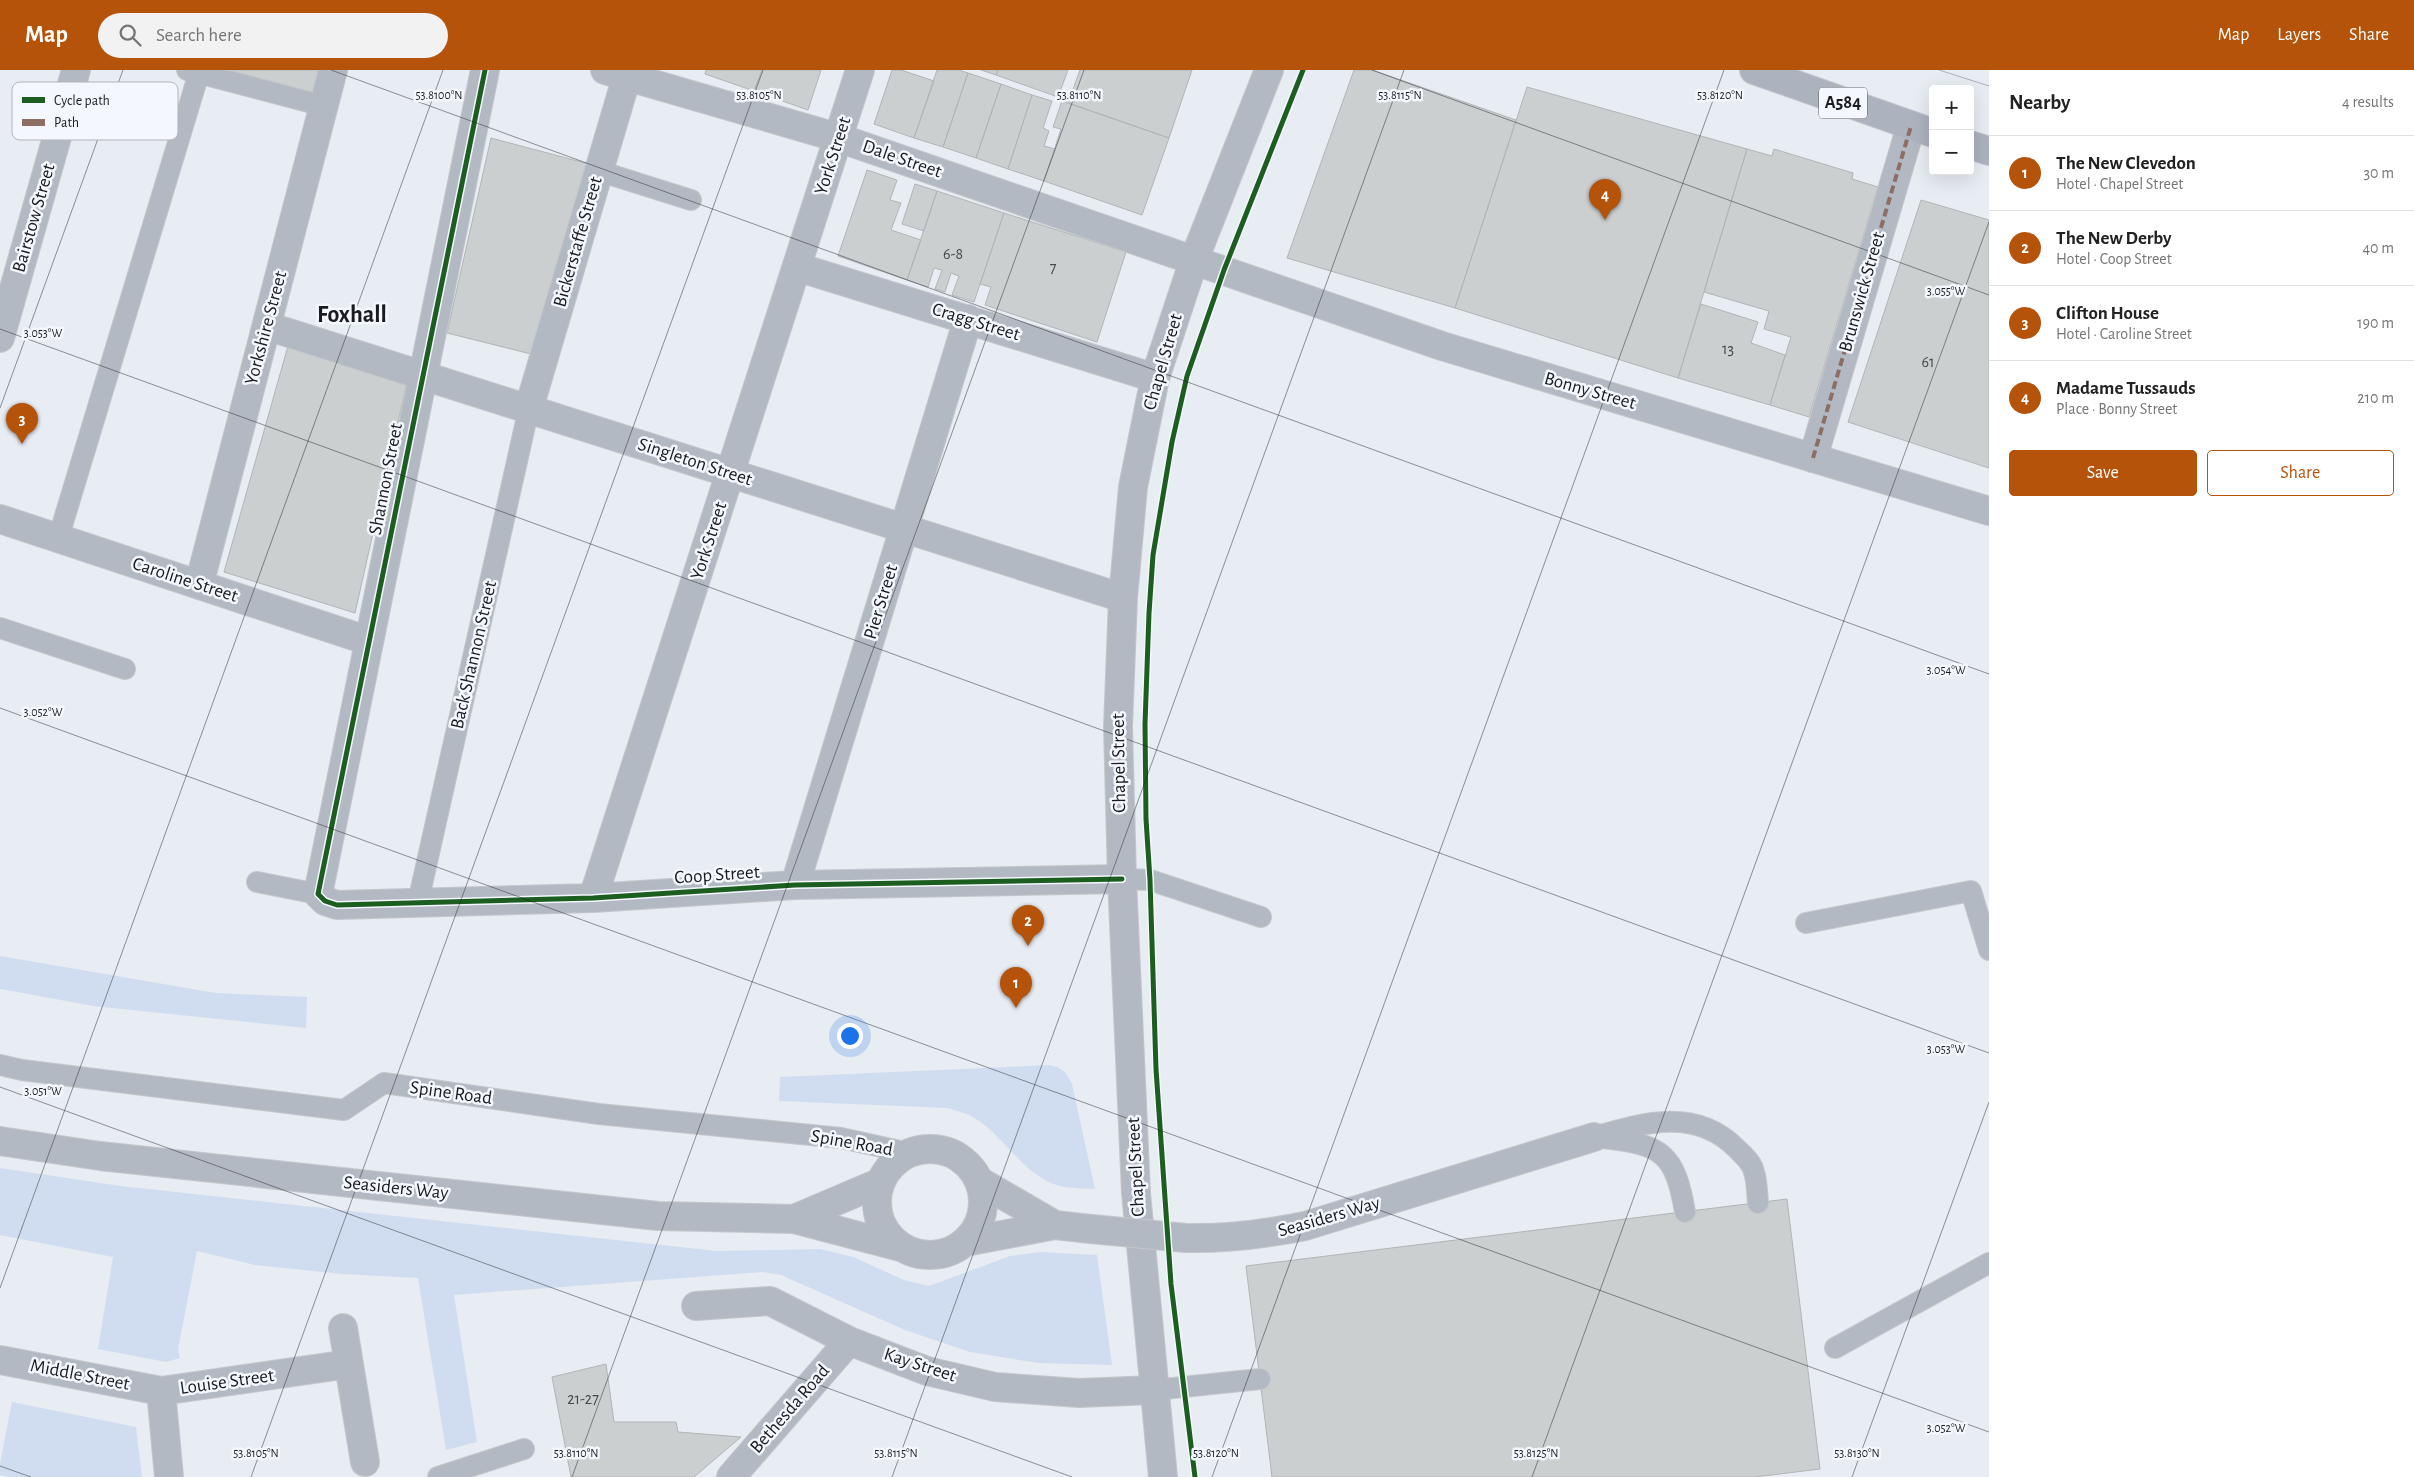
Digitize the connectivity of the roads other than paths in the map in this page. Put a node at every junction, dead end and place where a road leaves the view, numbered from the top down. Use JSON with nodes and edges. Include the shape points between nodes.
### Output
{"nodes":[{"id":1,"x":333,"y":70,"type":"edge"},
{"id":2,"x":485,"y":70,"type":"edge"},
{"id":3,"x":860,"y":70,"type":"edge"},
{"id":4,"x":1269,"y":70,"type":"edge"},
{"id":5,"x":1754,"y":70,"type":"edge"},
{"id":6,"x":193,"y":72,"type":"edge"},
{"id":7,"x":616,"y":73,"type":"edge"},
{"id":8,"x":324,"y":106,"type":"junction"},
{"id":9,"x":178,"y":124,"type":"edge"},
{"id":10,"x":1922,"y":129,"type":"edge"},
{"id":11,"x":839,"y":138,"type":"junction"},
{"id":12,"x":56,"y":140,"type":"edge"},
{"id":13,"x":173,"y":140,"type":"edge"},
{"id":14,"x":1974,"y":146,"type":"edge"},
{"id":15,"x":1989,"y":151,"type":"edge"},
{"id":16,"x":599,"y":171,"type":"junction"},
{"id":17,"x":691,"y":200,"type":"dead end"},
{"id":18,"x":1194,"y":260,"type":"junction"},
{"id":19,"x":797,"y":267,"type":"junction"},
{"id":20,"x":968,"y":319,"type":"junction"},
{"id":21,"x":267,"y":326,"type":"junction"},
{"id":22,"x":0,"y":338,"type":"edge"},
{"id":23,"x":422,"y":376,"type":"junction"},
{"id":24,"x":1155,"y":378,"type":"junction"},
{"id":25,"x":529,"y":408,"type":"junction"},
{"id":26,"x":1814,"y":458,"type":"junction"},
{"id":27,"x":730,"y":474,"type":"junction"},
{"id":28,"x":1989,"y":511,"type":"edge"},
{"id":29,"x":0,"y":519,"type":"edge"},
{"id":30,"x":904,"y":529,"type":"junction"},
{"id":31,"x":58,"y":539,"type":"junction"},
{"id":32,"x":199,"y":585,"type":"junction"},
{"id":33,"x":1123,"y":598,"type":"junction"},
{"id":34,"x":0,"y":628,"type":"edge"},
{"id":35,"x":369,"y":641,"type":"junction"},
{"id":36,"x":125,"y":669,"type":"dead end"},
{"id":37,"x":1122,"y":879,"type":"junction"},
{"id":38,"x":257,"y":882,"type":"dead end"},
{"id":39,"x":795,"y":885,"type":"junction"},
{"id":40,"x":318,"y":894,"type":"junction"},
{"id":41,"x":593,"y":898,"type":"junction"},
{"id":42,"x":418,"y":902,"type":"junction"},
{"id":43,"x":1261,"y":916,"type":"dead end"},
{"id":44,"x":1806,"y":923,"type":"dead end"},
{"id":45,"x":1989,"y":950,"type":"edge"},
{"id":46,"x":0,"y":1065,"type":"edge"},
{"id":47,"x":1594,"y":1137,"type":"junction"},
{"id":48,"x":0,"y":1141,"type":"edge"},
{"id":49,"x":909,"y":1153,"type":"junction"},
{"id":50,"x":881,"y":1182,"type":"junction"},
{"id":51,"x":979,"y":1182,"type":"junction"},
{"id":52,"x":1758,"y":1203,"type":"dead end"},
{"id":53,"x":1685,"y":1212,"type":"dead end"},
{"id":54,"x":794,"y":1219,"type":"junction"},
{"id":55,"x":1055,"y":1224,"type":"junction"},
{"id":56,"x":965,"y":1242,"type":"junction"},
{"id":57,"x":904,"y":1248,"type":"junction"},
{"id":58,"x":1989,"y":1263,"type":"edge"},
{"id":59,"x":696,"y":1306,"type":"dead end"},
{"id":60,"x":343,"y":1328,"type":"dead end"},
{"id":61,"x":849,"y":1341,"type":"junction"},
{"id":62,"x":1834,"y":1348,"type":"dead end"},
{"id":63,"x":0,"y":1360,"type":"edge"},
{"id":64,"x":349,"y":1364,"type":"junction"},
{"id":65,"x":1260,"y":1380,"type":"dead end"},
{"id":66,"x":1154,"y":1390,"type":"junction"},
{"id":67,"x":161,"y":1391,"type":"junction"},
{"id":68,"x":524,"y":1448,"type":"dead end"},
{"id":69,"x":365,"y":1462,"type":"dead end"},
{"id":70,"x":169,"y":1477,"type":"edge"},
{"id":71,"x":438,"y":1477,"type":"edge"},
{"id":72,"x":731,"y":1477,"type":"edge"},
{"id":73,"x":1163,"y":1477,"type":"edge"}],
"edges":[{"from":1,"to":8,"type":"street","name":"Yorkshire Street"},
{"from":2,"to":23,"type":"street","name":"Shannon Street"},
{"from":3,"to":11,"type":"street","name":"York Street"},
{"from":4,"to":18,"type":"street","name":"Chapel Street"},
{"from":5,"to":10,"type":"main road","number":"A584"},
{"from":6,"to":8,"type":"lane"},
{"from":6,"to":9,"type":"lane"},
{"from":7,"to":11,"type":"street","name":"Dale Street"},
{"from":7,"to":16,"type":"street","name":"Bickerstaffe Street"},
{"from":8,"to":21,"type":"street","name":"Yorkshire Street"},
{"from":10,"to":26,"type":"street","name":"Brunswick Street"},
{"from":11,"to":18,"type":"street","name":"Dale Street"},
{"from":11,"to":19,"type":"street","name":"York Street"},
{"from":12,"to":22,"type":"street","name":"Bairstow Street"},
{"from":13,"to":31,"type":"lane"},
{"from":14,"to":15,"type":"main road"},
{"from":16,"to":17,"type":"lane"},
{"from":16,"to":25,"type":"street","name":"Bickerstaffe Street"},
{"from":18,"to":24,"type":"street","name":"Chapel Street"},
{"from":18,"to":26,"type":"street","name":"Bonny Street","via":[[1442,346]]},
{"from":19,"to":20,"type":"street","name":"Cragg Street"},
{"from":19,"to":27,"type":"street","name":"York Street"},
{"from":20,"to":24,"type":"street","name":"Cragg Street"},
{"from":20,"to":30,"type":"street","name":"Pier Street"},
{"from":21,"to":23,"type":"street","name":"Singleton Street"},
{"from":21,"to":32,"type":"street","name":"Yorkshire Street"},
{"from":23,"to":25,"type":"street","name":"Singleton Street"},
{"from":23,"to":35,"type":"street","name":"Shannon Street"},
{"from":24,"to":33,"type":"street","name":"Chapel Street","via":[[1133,488]]},
{"from":25,"to":27,"type":"street","name":"Singleton Street"},
{"from":25,"to":42,"type":"lane","name":"Back Shannon Street"},
{"from":26,"to":28,"type":"street","name":"Bonny Street"},
{"from":27,"to":30,"type":"street","name":"Singleton Street"},
{"from":27,"to":41,"type":"street","name":"York Street"},
{"from":29,"to":31,"type":"street","name":"Caroline Street"},
{"from":30,"to":33,"type":"street","name":"Singleton Street"},
{"from":30,"to":39,"type":"street","name":"Pier Street"},
{"from":31,"to":32,"type":"street","name":"Caroline Street"},
{"from":32,"to":35,"type":"street","name":"Caroline Street"},
{"from":33,"to":37,"type":"street","name":"Chapel Street","via":[[1118,727]]},
{"from":34,"to":36,"type":"lane"},
{"from":35,"to":40,"type":"street","name":"Shannon Street"},
{"from":37,"to":39,"type":"street","name":"Coop Street"},
{"from":37,"to":43,"type":"lane","via":[[1150,880]]},
{"from":37,"to":66,"type":"street","name":"Chapel Street","via":[[1136,1192]]},
{"from":38,"to":40,"type":"lane"},
{"from":39,"to":41,"type":"street","name":"Coop Street"},
{"from":40,"to":42,"type":"street","name":"Coop Street","via":[[325,902],[337,905]]},
{"from":41,"to":42,"type":"street","name":"Coop Street"},
{"from":44,"to":45,"type":"lane","via":[[1971,891]]},
{"from":46,"to":49,"type":"lane","name":"Spine Road","via":[[344,1110],[384,1083],[599,1114],[841,1138]]},
{"from":47,"to":52,"type":"lane","via":[[1643,1124],[1684,1122],[1702,1125],[1732,1144],[1749,1162],[1754,1171]]},
{"from":47,"to":53,"type":"lane","via":[[1641,1144],[1662,1156],[1678,1177]]},
{"from":47,"to":55,"type":"street","name":"Seasiders Way","bridge":true,"via":[[1305,1226],[1262,1235],[1186,1238]]},
{"from":48,"to":54,"type":"street","name":"Seasiders Way","via":[[100,1156],[658,1216]]},
{"from":49,"to":50,"type":"street","name":"Seasiders Way","via":[[887,1170]]},
{"from":49,"to":51,"type":"street","name":"Seasiders Way","via":[[926,1148],[958,1156]]},
{"from":50,"to":54,"type":"street","name":"Seasiders Way"},
{"from":50,"to":57,"type":"street","name":"Seasiders Way","via":[[877,1197],[883,1227]]},
{"from":51,"to":55,"type":"street","name":"Seasiders Way"},
{"from":51,"to":56,"type":"street","via":[[981,1214]]},
{"from":54,"to":57,"type":"street","name":"Seasiders Way"},
{"from":55,"to":56,"type":"street","name":"Seasiders Way"},
{"from":56,"to":57,"type":"street","name":"Seasiders Way","via":[[936,1254],[919,1254]]},
{"from":58,"to":62,"type":"lane"},
{"from":59,"to":61,"type":"street","name":"Kay Street","via":[[770,1301]]},
{"from":60,"to":64,"type":"street"},
{"from":61,"to":66,"type":"street","name":"Kay Street","via":[[927,1371],[996,1387],[1079,1393]]},
{"from":61,"to":72,"type":"street","name":"Bethesda Road"},
{"from":63,"to":67,"type":"street","name":"Middle Street"},
{"from":64,"to":67,"type":"street","name":"Louise Street"},
{"from":64,"to":69,"type":"street"},
{"from":65,"to":66,"type":"lane"},
{"from":66,"to":73,"type":"street","name":"Chapel Street"},
{"from":67,"to":70,"type":"street","name":"Louise Street"},
{"from":68,"to":71,"type":"lane"}]}
